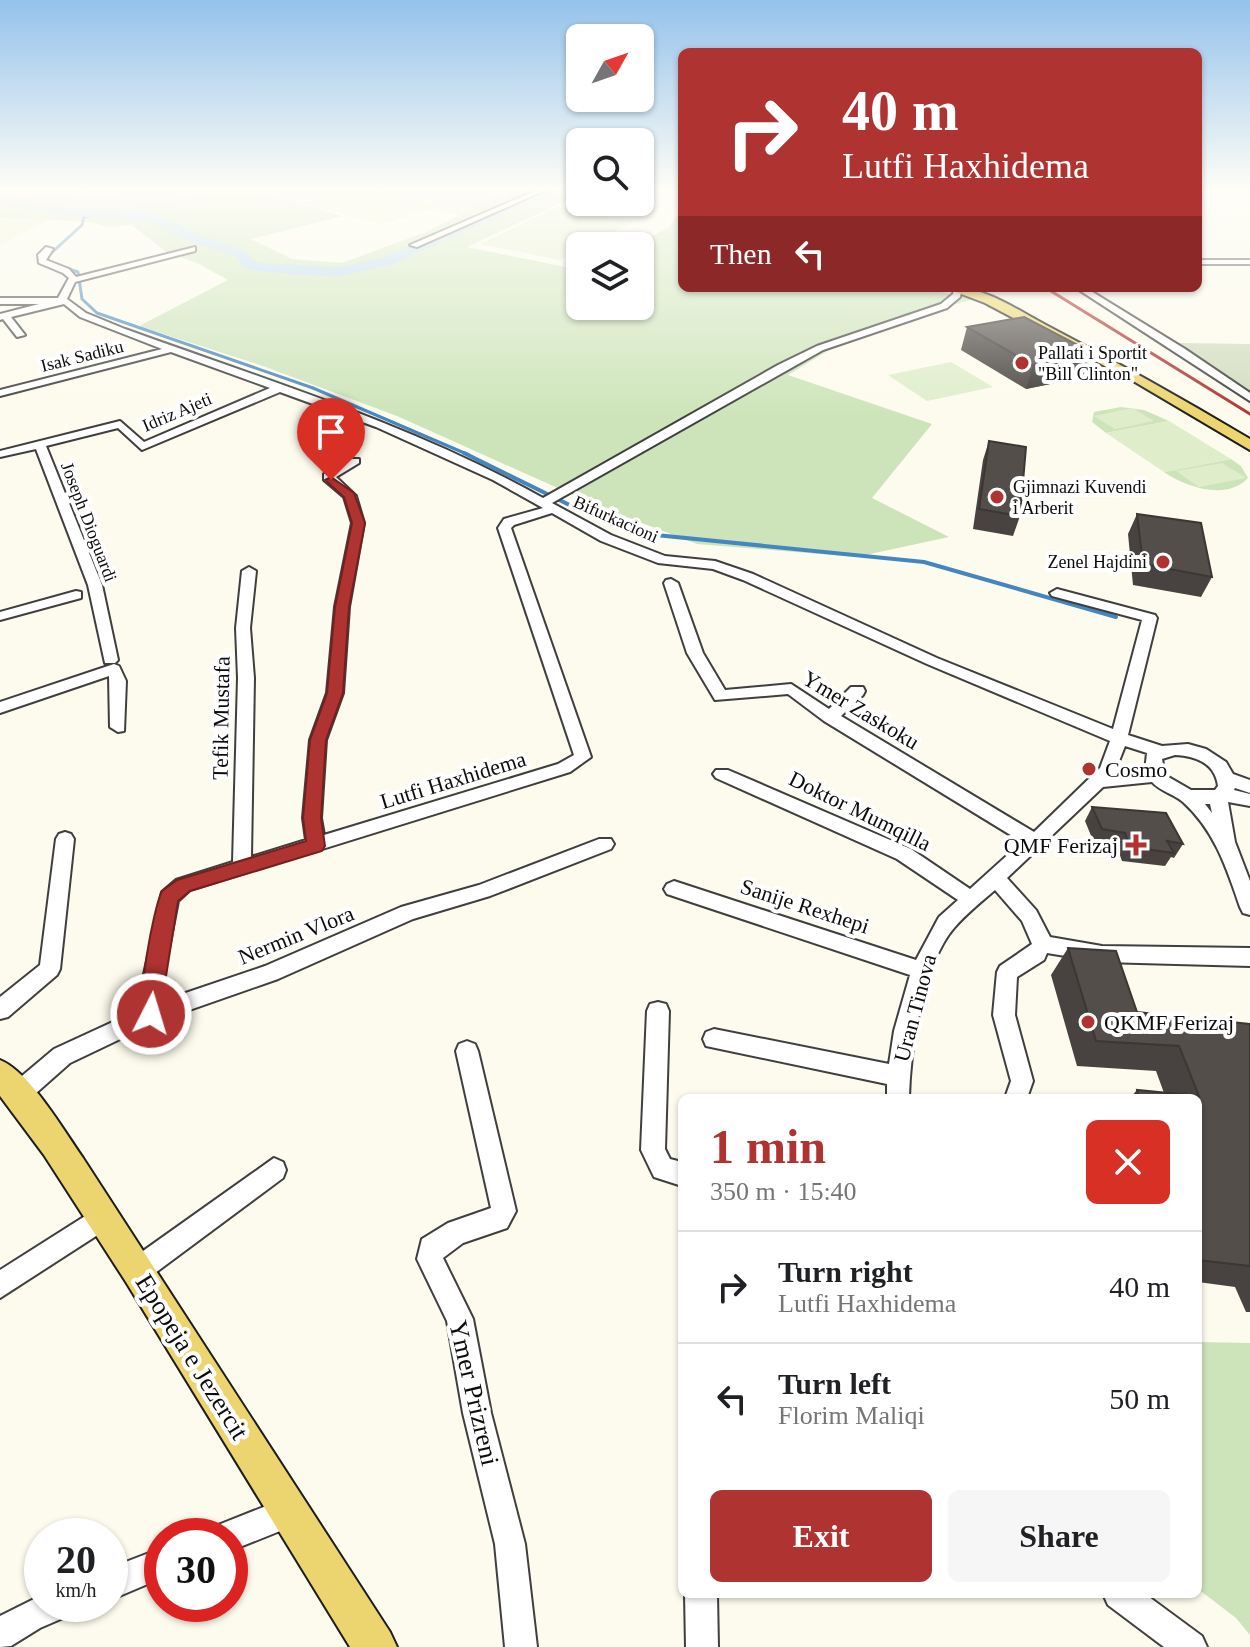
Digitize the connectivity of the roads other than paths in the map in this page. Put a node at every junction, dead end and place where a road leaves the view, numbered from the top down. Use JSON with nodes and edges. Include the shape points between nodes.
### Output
{"nodes":[{"id":1,"x":51,"y":265,"type":"edge"},
{"id":2,"x":132,"y":265,"type":"edge"},
{"id":3,"x":79,"y":279,"type":"junction"},
{"id":4,"x":956,"y":292,"type":"edge"},
{"id":5,"x":964,"y":292,"type":"edge"},
{"id":6,"x":988,"y":292,"type":"edge"},
{"id":7,"x":1086,"y":292,"type":"edge"},
{"id":8,"x":62,"y":300,"type":"junction"},
{"id":9,"x":0,"y":301,"type":"edge"},
{"id":10,"x":2,"y":316,"type":"edge"},
{"id":11,"x":20,"y":335,"type":"dead end"},
{"id":12,"x":173,"y":349,"type":"junction"},
{"id":13,"x":280,"y":388,"type":"junction"},
{"id":14,"x":0,"y":393,"type":"edge"},
{"id":15,"x":1250,"y":398,"type":"edge"},
{"id":16,"x":1250,"y":435,"type":"edge"},
{"id":17,"x":40,"y":445,"type":"junction"},
{"id":18,"x":1250,"y":445,"type":"edge"},
{"id":19,"x":0,"y":454,"type":"edge"},
{"id":20,"x":355,"y":461,"type":"dead end"},
{"id":21,"x":549,"y":501,"type":"junction"},
{"id":22,"x":249,"y":571,"type":"dead end"},
{"id":23,"x":671,"y":583,"type":"dead end"},
{"id":24,"x":1057,"y":593,"type":"dead end"},
{"id":25,"x":76,"y":595,"type":"dead end"},
{"id":26,"x":0,"y":616,"type":"edge"},
{"id":27,"x":110,"y":660,"type":"dead end"},
{"id":28,"x":857,"y":691,"type":"dead end"},
{"id":29,"x":0,"y":708,"type":"edge"},
{"id":30,"x":830,"y":717,"type":"junction"},
{"id":31,"x":118,"y":727,"type":"dead end"},
{"id":32,"x":1119,"y":738,"type":"junction"},
{"id":33,"x":1156,"y":763,"type":"junction"},
{"id":34,"x":722,"y":774,"type":"dead end"},
{"id":35,"x":1099,"y":781,"type":"junction"},
{"id":36,"x":1250,"y":787,"type":"edge"},
{"id":37,"x":1222,"y":789,"type":"junction"},
{"id":38,"x":1188,"y":796,"type":"junction"},
{"id":39,"x":1250,"y":800,"type":"edge"},
{"id":40,"x":65,"y":839,"type":"dead end"},
{"id":41,"x":1035,"y":841,"type":"junction"},
{"id":42,"x":1226,"y":842,"type":"junction"},
{"id":43,"x":605,"y":844,"type":"dead end"},
{"id":44,"x":316,"y":846,"type":"junction"},
{"id":45,"x":242,"y":866,"type":"junction"},
{"id":46,"x":994,"y":878,"type":"junction"},
{"id":47,"x":674,"y":889,"type":"dead end"},
{"id":48,"x":972,"y":900,"type":"junction"},
{"id":49,"x":1250,"y":907,"type":"edge"},
{"id":50,"x":1042,"y":944,"type":"junction"},
{"id":51,"x":1250,"y":957,"type":"edge"},
{"id":52,"x":920,"y":970,"type":"junction"},
{"id":53,"x":0,"y":1010,"type":"edge"},
{"id":54,"x":658,"y":1011,"type":"dead end"},
{"id":55,"x":151,"y":1014,"type":"junction"},
{"id":56,"x":714,"y":1039,"type":"dead end"},
{"id":57,"x":467,"y":1051,"type":"dead end"},
{"id":58,"x":9,"y":1084,"type":"edge"},
{"id":59,"x":898,"y":1087,"type":"edge"},
{"id":60,"x":1017,"y":1094,"type":"edge"},
{"id":61,"x":274,"y":1170,"type":"dead end"},
{"id":62,"x":678,"y":1173,"type":"edge"},
{"id":63,"x":101,"y":1218,"type":"junction"},
{"id":64,"x":138,"y":1270,"type":"junction"},
{"id":65,"x":0,"y":1285,"type":"edge"},
{"id":66,"x":289,"y":1512,"type":"junction"},
{"id":67,"x":248,"y":1528,"type":"edge"},
{"id":68,"x":701,"y":1598,"type":"edge"},
{"id":69,"x":1124,"y":1598,"type":"edge"},
{"id":70,"x":24,"y":1619,"type":"edge"},
{"id":71,"x":0,"y":1635,"type":"edge"},
{"id":72,"x":375,"y":1647,"type":"edge"},
{"id":73,"x":521,"y":1647,"type":"edge"},
{"id":74,"x":702,"y":1647,"type":"edge"},
{"id":75,"x":1191,"y":1647,"type":"edge"}],
"edges":[{"from":1,"to":3,"type":"street"},
{"from":2,"to":3,"type":"street"},
{"from":3,"to":8,"type":"street"},
{"from":4,"to":21,"type":"street","via":[[944,306],[795,361]]},
{"from":5,"to":18,"type":"main road","via":[[1140,379]]},
{"from":6,"to":16,"type":"main road"},
{"from":7,"to":15,"type":"street"},
{"from":8,"to":9,"type":"street"},
{"from":8,"to":10,"type":"street"},
{"from":8,"to":12,"type":"street","name":"Bifurkacioni","via":[[83,315]]},
{"from":10,"to":11,"type":"street"},
{"from":12,"to":13,"type":"street","name":"Bifurkacioni"},
{"from":12,"to":14,"type":"street","name":"Isak Sadiku"},
{"from":13,"to":17,"type":"street","name":"Idriz Ajeti","via":[[142,447],[120,424]]},
{"from":13,"to":21,"type":"street","name":"Bifurkacioni","via":[[459,458]]},
{"from":17,"to":19,"type":"street","name":"Idriz Ajeti"},
{"from":17,"to":27,"type":"street","name":"Joseph Dioguardi","via":[[95,585]]},
{"from":20,"to":44,"type":"street","via":[[328,477],[350,496],[358,523],[342,607],[335,693],[318,740]]},
{"from":21,"to":32,"type":"street","name":"Bifurkacioni","via":[[606,538],[663,560],[715,565],[748,577]]},
{"from":21,"to":44,"type":"street","name":"Lutfi Haxhidema","via":[[504,528],[583,757],[564,768]]},
{"from":22,"to":45,"type":"street","name":"Tefik Mustafa","via":[[243,628]]},
{"from":23,"to":30,"type":"street","name":"Ymer Zaskoku","via":[[695,653],[721,696],[791,689]]},
{"from":24,"to":32,"type":"street","via":[[1150,618]]},
{"from":25,"to":26,"type":"street"},
{"from":28,"to":30,"type":"street"},
{"from":29,"to":31,"type":"street","via":[[114,669]]},
{"from":30,"to":41,"type":"street","name":"Ymer Zaskoku"},
{"from":32,"to":33,"type":"street","name":"Bifurkacioni"},
{"from":32,"to":35,"type":"street"},
{"from":33,"to":35,"type":"street"},
{"from":33,"to":37,"type":"street","via":[[1182,749],[1199,753],[1220,766]]},
{"from":33,"to":38,"type":"street","name":"Bifurkacioni","via":[[1173,790]]},
{"from":34,"to":48,"type":"street","name":"Doktor Mumqilla","via":[[904,854]]},
{"from":35,"to":41,"type":"street","name":"Uran Tinova"},
{"from":36,"to":37,"type":"street"},
{"from":37,"to":38,"type":"street"},
{"from":37,"to":39,"type":"street"},
{"from":37,"to":42,"type":"street"},
{"from":38,"to":42,"type":"street"},
{"from":40,"to":53,"type":"street","via":[[50,969]]},
{"from":41,"to":46,"type":"street","name":"Uran Tinova"},
{"from":42,"to":49,"type":"street"},
{"from":43,"to":55,"type":"street","name":"Nermin Vlora","via":[[483,891],[408,913],[271,973]]},
{"from":44,"to":45,"type":"street","name":"Lutfi Haxhidema"},
{"from":45,"to":55,"type":"street","name":"Lutfi Haxhidema","via":[[183,885],[169,897]]},
{"from":46,"to":48,"type":"street","name":"Uran Tinova"},
{"from":46,"to":50,"type":"street","via":[[1020,901]]},
{"from":47,"to":52,"type":"street","name":"Sanije Rexhepi"},
{"from":48,"to":52,"type":"street","name":"Uran Tinova","via":[[946,923]]},
{"from":50,"to":51,"type":"street","via":[[1102,954]]},
{"from":50,"to":60,"type":"street","via":[[1037,954],[1007,972],[1004,1015],[1022,1081]]},
{"from":52,"to":59,"type":"street","name":"Uran Tinova"},
{"from":54,"to":62,"type":"street","via":[[653,1150],[662,1169]]},
{"from":55,"to":58,"type":"street","name":"Nermin Vlora"},
{"from":56,"to":59,"type":"street","name":"Uran Tinova"},
{"from":57,"to":73,"type":"street","name":"Ymer Prizreni","via":[[504,1211],[498,1219],[441,1240],[431,1248],[430,1259],[460,1319],[510,1544]]},
{"from":58,"to":63,"type":"main road","name":"Epopeja e Jezercit","via":[[58,1148]]},
{"from":61,"to":64,"type":"street"},
{"from":63,"to":64,"type":"main road","name":"Epopeja e Jezercit"},
{"from":63,"to":65,"type":"street"},
{"from":64,"to":66,"type":"main road","name":"Epopeja e Jezercit"},
{"from":66,"to":67,"type":"street"},
{"from":66,"to":72,"type":"main road","name":"Epopeja e Jezercit"},
{"from":68,"to":74,"type":"street"},
{"from":69,"to":75,"type":"street"},
{"from":70,"to":71,"type":"street"}]}
